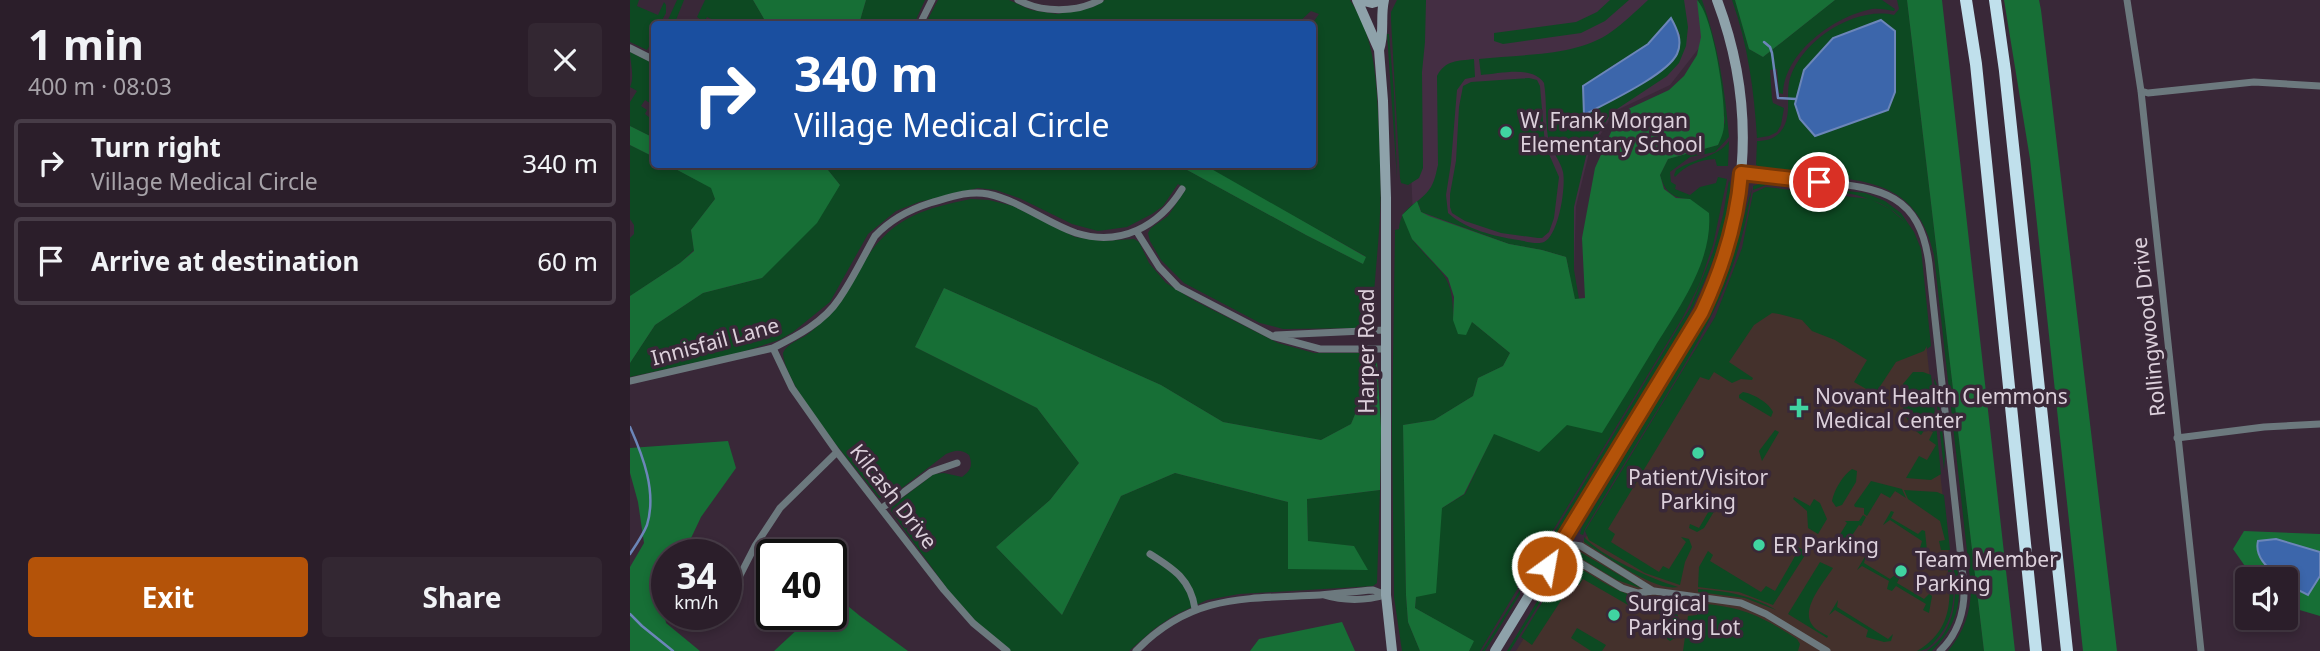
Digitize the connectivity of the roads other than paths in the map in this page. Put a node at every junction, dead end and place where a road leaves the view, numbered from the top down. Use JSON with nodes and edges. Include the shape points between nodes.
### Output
{"nodes":[{"id":1,"x":932,"y":0,"type":"edge"},
{"id":2,"x":1018,"y":0,"type":"edge"},
{"id":3,"x":1100,"y":0,"type":"edge"},
{"id":4,"x":1358,"y":0,"type":"edge"},
{"id":5,"x":1383,"y":0,"type":"edge"},
{"id":6,"x":1717,"y":0,"type":"edge"},
{"id":7,"x":1966,"y":0,"type":"edge"},
{"id":8,"x":1995,"y":0,"type":"edge"},
{"id":9,"x":2127,"y":0,"type":"edge"},
{"id":10,"x":922,"y":21,"type":"edge"},
{"id":11,"x":630,"y":48,"type":"edge"},
{"id":12,"x":1379,"y":50,"type":"junction"},
{"id":13,"x":651,"y":58,"type":"edge"},
{"id":14,"x":2320,"y":86,"type":"edge"},
{"id":15,"x":2141,"y":91,"type":"junction"},
{"id":16,"x":1741,"y":173,"type":"junction"},
{"id":17,"x":1182,"y":189,"type":"dead end"},
{"id":18,"x":1137,"y":232,"type":"junction"},
{"id":19,"x":1385,"y":331,"type":"junction"},
{"id":20,"x":1338,"y":332,"type":"junction"},
{"id":21,"x":1272,"y":335,"type":"junction"},
{"id":22,"x":773,"y":348,"type":"junction"},
{"id":23,"x":1338,"y":349,"type":"junction"},
{"id":24,"x":1385,"y":349,"type":"junction"},
{"id":25,"x":630,"y":381,"type":"edge"},
{"id":26,"x":2320,"y":424,"type":"edge"},
{"id":27,"x":2177,"y":438,"type":"junction"},
{"id":28,"x":837,"y":452,"type":"junction"},
{"id":29,"x":957,"y":463,"type":"dead end"},
{"id":30,"x":882,"y":508,"type":"junction"},
{"id":31,"x":1562,"y":543,"type":"junction"},
{"id":32,"x":1150,"y":554,"type":"dead end"},
{"id":33,"x":742,"y":571,"type":"edge"},
{"id":34,"x":1654,"y":591,"type":"junction"},
{"id":35,"x":1385,"y":595,"type":"junction"},
{"id":36,"x":1195,"y":609,"type":"junction"},
{"id":37,"x":1007,"y":651,"type":"edge"},
{"id":38,"x":1136,"y":651,"type":"edge"},
{"id":39,"x":1392,"y":651,"type":"edge"},
{"id":40,"x":1495,"y":651,"type":"edge"},
{"id":41,"x":1827,"y":651,"type":"edge"},
{"id":42,"x":1940,"y":651,"type":"edge"},
{"id":43,"x":2036,"y":651,"type":"edge"},
{"id":44,"x":2067,"y":651,"type":"edge"},
{"id":45,"x":2201,"y":651,"type":"edge"}],
"edges":[{"from":1,"to":10,"type":"street"},
{"from":2,"to":3,"type":"street","via":[[1065,9]]},
{"from":4,"to":5,"type":"main road","via":[[1372,4]]},
{"from":4,"to":12,"type":"main road","name":"Harper Road"},
{"from":5,"to":12,"type":"main road","name":"Harper Road"},
{"from":6,"to":16,"type":"main road","via":[[1740,91]]},
{"from":7,"to":43,"type":"highway"},
{"from":8,"to":44,"type":"highway"},
{"from":9,"to":15,"type":"street","name":"Rollingwood Drive"},
{"from":11,"to":13,"type":"street"},
{"from":12,"to":19,"type":"main road","name":"Harper Road","via":[[1386,173]]},
{"from":14,"to":15,"type":"street","via":[[2254,82]]},
{"from":15,"to":27,"type":"street","name":"Rollingwood Drive"},
{"from":16,"to":31,"type":"main road","via":[[1731,236],[1702,312]]},
{"from":16,"to":42,"type":"street","via":[[1875,190],[1904,207],[1922,233],[1965,597],[1959,623]]},
{"from":17,"to":18,"type":"street","via":[[1165,212]]},
{"from":18,"to":21,"type":"street","via":[[1178,287]]},
{"from":18,"to":22,"type":"street","name":"Innisfail Lane","via":[[1110,236],[1077,233],[985,193],[918,207],[875,236],[838,302],[794,338]]},
{"from":19,"to":20,"type":"street"},
{"from":19,"to":24,"type":"main road","name":"Harper Road"},
{"from":20,"to":21,"type":"street"},
{"from":20,"to":23,"type":"street"},
{"from":21,"to":23,"type":"street","via":[[1320,349]]},
{"from":22,"to":25,"type":"street","name":"Innisfail Lane"},
{"from":22,"to":28,"type":"street","name":"Kilcash Drive","via":[[792,388]]},
{"from":23,"to":24,"type":"street"},
{"from":24,"to":35,"type":"main road","name":"Harper Road"},
{"from":26,"to":27,"type":"street"},
{"from":27,"to":45,"type":"street","name":"Rollingwood Drive"},
{"from":28,"to":30,"type":"street","name":"Kilcash Drive"},
{"from":28,"to":33,"type":"street","via":[[780,508]]},
{"from":29,"to":30,"type":"street","via":[[931,472]]},
{"from":30,"to":37,"type":"street","name":"Kilcash Drive","via":[[959,607]]},
{"from":31,"to":34,"type":"street","via":[[1581,546]]},
{"from":31,"to":34,"type":"street","via":[[1569,556],[1622,588]]},
{"from":31,"to":40,"type":"main road"},
{"from":32,"to":36,"type":"street","via":[[1178,571]]},
{"from":34,"to":41,"type":"street","via":[[1747,605]]},
{"from":35,"to":36,"type":"street","via":[[1373,590],[1227,600]]},
{"from":35,"to":39,"type":"main road","name":"Harper Road"},
{"from":36,"to":38,"type":"street","via":[[1153,633]]}]}
